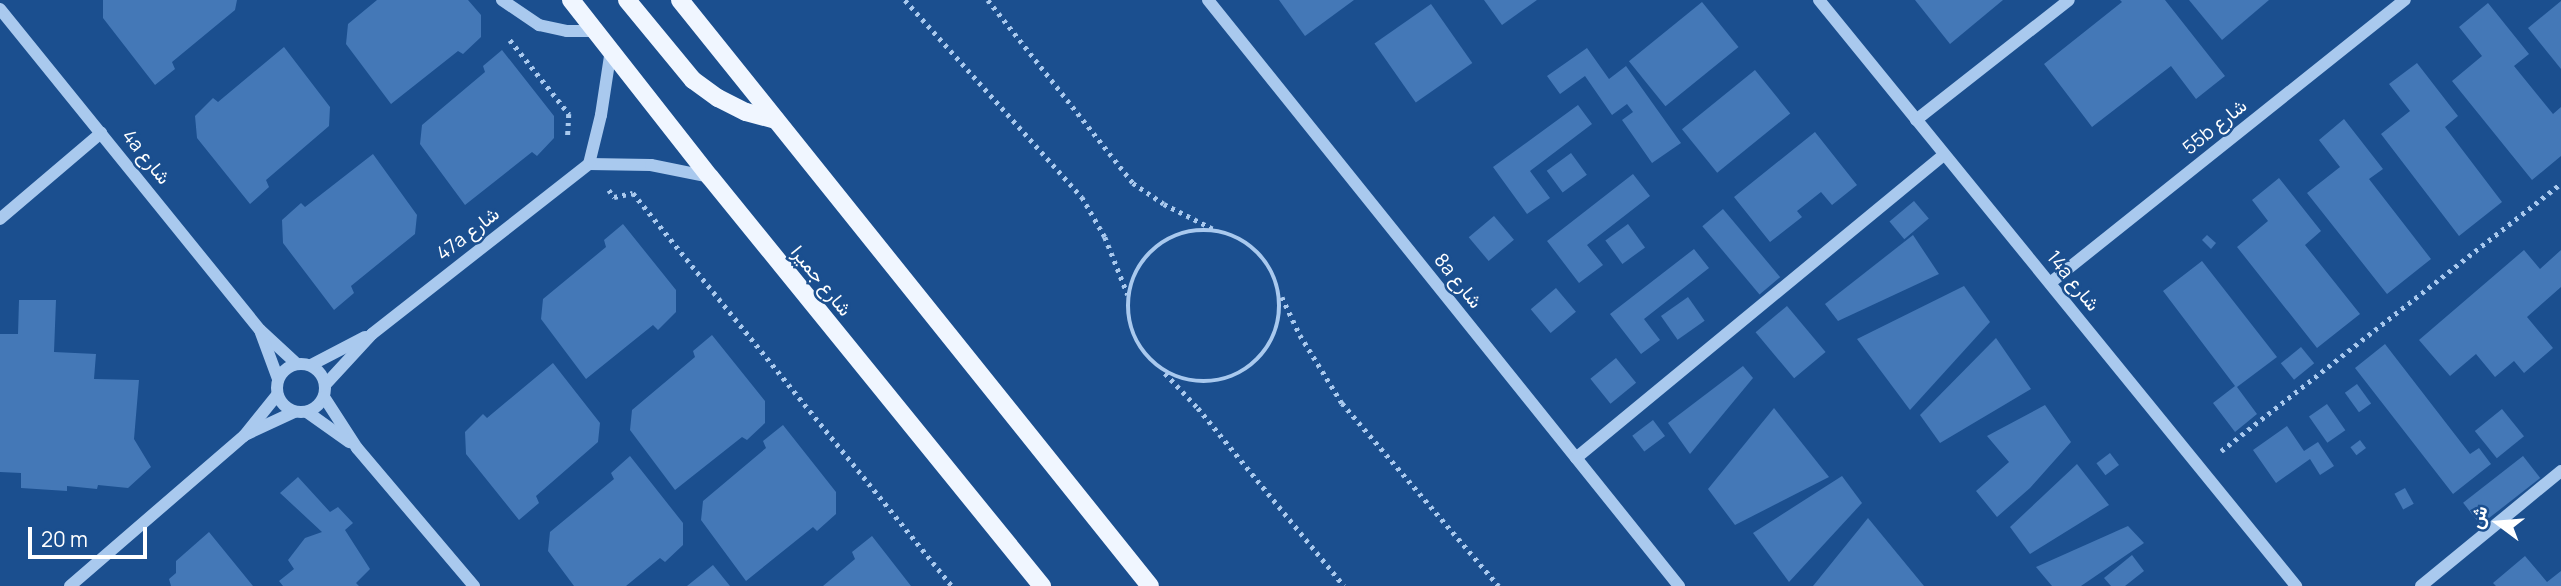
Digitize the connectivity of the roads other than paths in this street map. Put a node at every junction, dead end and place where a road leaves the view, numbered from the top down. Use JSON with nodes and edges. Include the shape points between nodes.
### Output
{"nodes":[{"id":1,"x":502,"y":0,"type":"edge"},
{"id":2,"x":571,"y":0,"type":"edge"},
{"id":3,"x":627,"y":0,"type":"edge"},
{"id":4,"x":680,"y":0,"type":"edge"},
{"id":5,"x":1208,"y":0,"type":"edge"},
{"id":6,"x":1819,"y":0,"type":"edge"},
{"id":7,"x":2069,"y":0,"type":"edge"},
{"id":8,"x":2405,"y":0,"type":"edge"},
{"id":9,"x":0,"y":9,"type":"edge"},
{"id":10,"x":595,"y":31,"type":"junction"},
{"id":11,"x":611,"y":50,"type":"junction"},
{"id":12,"x":776,"y":120,"type":"junction"},
{"id":13,"x":1916,"y":120,"type":"junction"},
{"id":14,"x":101,"y":133,"type":"junction"},
{"id":15,"x":1944,"y":155,"type":"junction"},
{"id":16,"x":589,"y":164,"type":"junction"},
{"id":17,"x":710,"y":177,"type":"junction"},
{"id":18,"x":0,"y":219,"type":"edge"},
{"id":19,"x":2050,"y":283,"type":"junction"},
{"id":20,"x":260,"y":330,"type":"junction"},
{"id":21,"x":372,"y":334,"type":"junction"},
{"id":22,"x":304,"y":365,"type":"junction"},
{"id":23,"x":278,"y":379,"type":"junction"},
{"id":24,"x":325,"y":391,"type":"junction"},
{"id":25,"x":277,"y":395,"type":"junction"},
{"id":26,"x":300,"y":412,"type":"junction"},
{"id":27,"x":244,"y":436,"type":"junction"},
{"id":28,"x":357,"y":448,"type":"junction"},
{"id":29,"x":1576,"y":458,"type":"junction"},
{"id":30,"x":2561,"y":471,"type":"edge"},
{"id":31,"x":70,"y":586,"type":"edge"},
{"id":32,"x":474,"y":586,"type":"edge"},
{"id":33,"x":1042,"y":586,"type":"edge"},
{"id":34,"x":1150,"y":586,"type":"edge"},
{"id":35,"x":1679,"y":586,"type":"edge"},
{"id":36,"x":2296,"y":586,"type":"edge"},
{"id":37,"x":2421,"y":586,"type":"edge"}],
"edges":[{"from":1,"to":10,"type":"street","via":[[539,25],[567,32]]},
{"from":2,"to":10,"type":"main road","name":"شارع جميرا"},
{"from":3,"to":12,"type":"main road","via":[[693,80],[746,112]]},
{"from":4,"to":12,"type":"main road"},
{"from":5,"to":29,"type":"street","name":"8a شارع"},
{"from":6,"to":13,"type":"street","name":"14a شارع"},
{"from":7,"to":13,"type":"street"},
{"from":8,"to":19,"type":"street","name":"55b شارع"},
{"from":9,"to":14,"type":"street","name":"4a شارع"},
{"from":10,"to":11,"type":"main road","name":"شارع جميرا"},
{"from":11,"to":16,"type":"street"},
{"from":11,"to":17,"type":"main road","name":"شارع جميرا"},
{"from":12,"to":34,"type":"main road"},
{"from":13,"to":15,"type":"street","name":"14a شارع"},
{"from":14,"to":18,"type":"street"},
{"from":14,"to":20,"type":"street","name":"4a شارع"},
{"from":15,"to":19,"type":"street","name":"14a شارع"},
{"from":15,"to":29,"type":"street"},
{"from":16,"to":17,"type":"street","via":[[650,165]]},
{"from":16,"to":21,"type":"street","name":"47a شارع"},
{"from":17,"to":33,"type":"main road","name":"شارع جميرا"},
{"from":19,"to":36,"type":"street","name":"14a شارع"},
{"from":20,"to":22,"type":"street","name":"4a شارع"},
{"from":20,"to":23,"type":"street","name":"4a شارع"},
{"from":21,"to":22,"type":"street","name":"47a شارع"},
{"from":21,"to":24,"type":"street","name":"47a شارع"},
{"from":22,"to":23,"type":"street","via":[[289,366]]},
{"from":22,"to":24,"type":"street","via":[[318,370]]},
{"from":23,"to":25,"type":"street"},
{"from":24,"to":26,"type":"street","via":[[317,407]]},
{"from":24,"to":28,"type":"street"},
{"from":25,"to":26,"type":"street","via":[[286,408]]},
{"from":25,"to":27,"type":"street"},
{"from":26,"to":27,"type":"street"},
{"from":26,"to":28,"type":"street"},
{"from":27,"to":31,"type":"street"},
{"from":28,"to":32,"type":"street"},
{"from":29,"to":35,"type":"street","name":"8a شارع"},
{"from":30,"to":37,"type":"street"}]}
